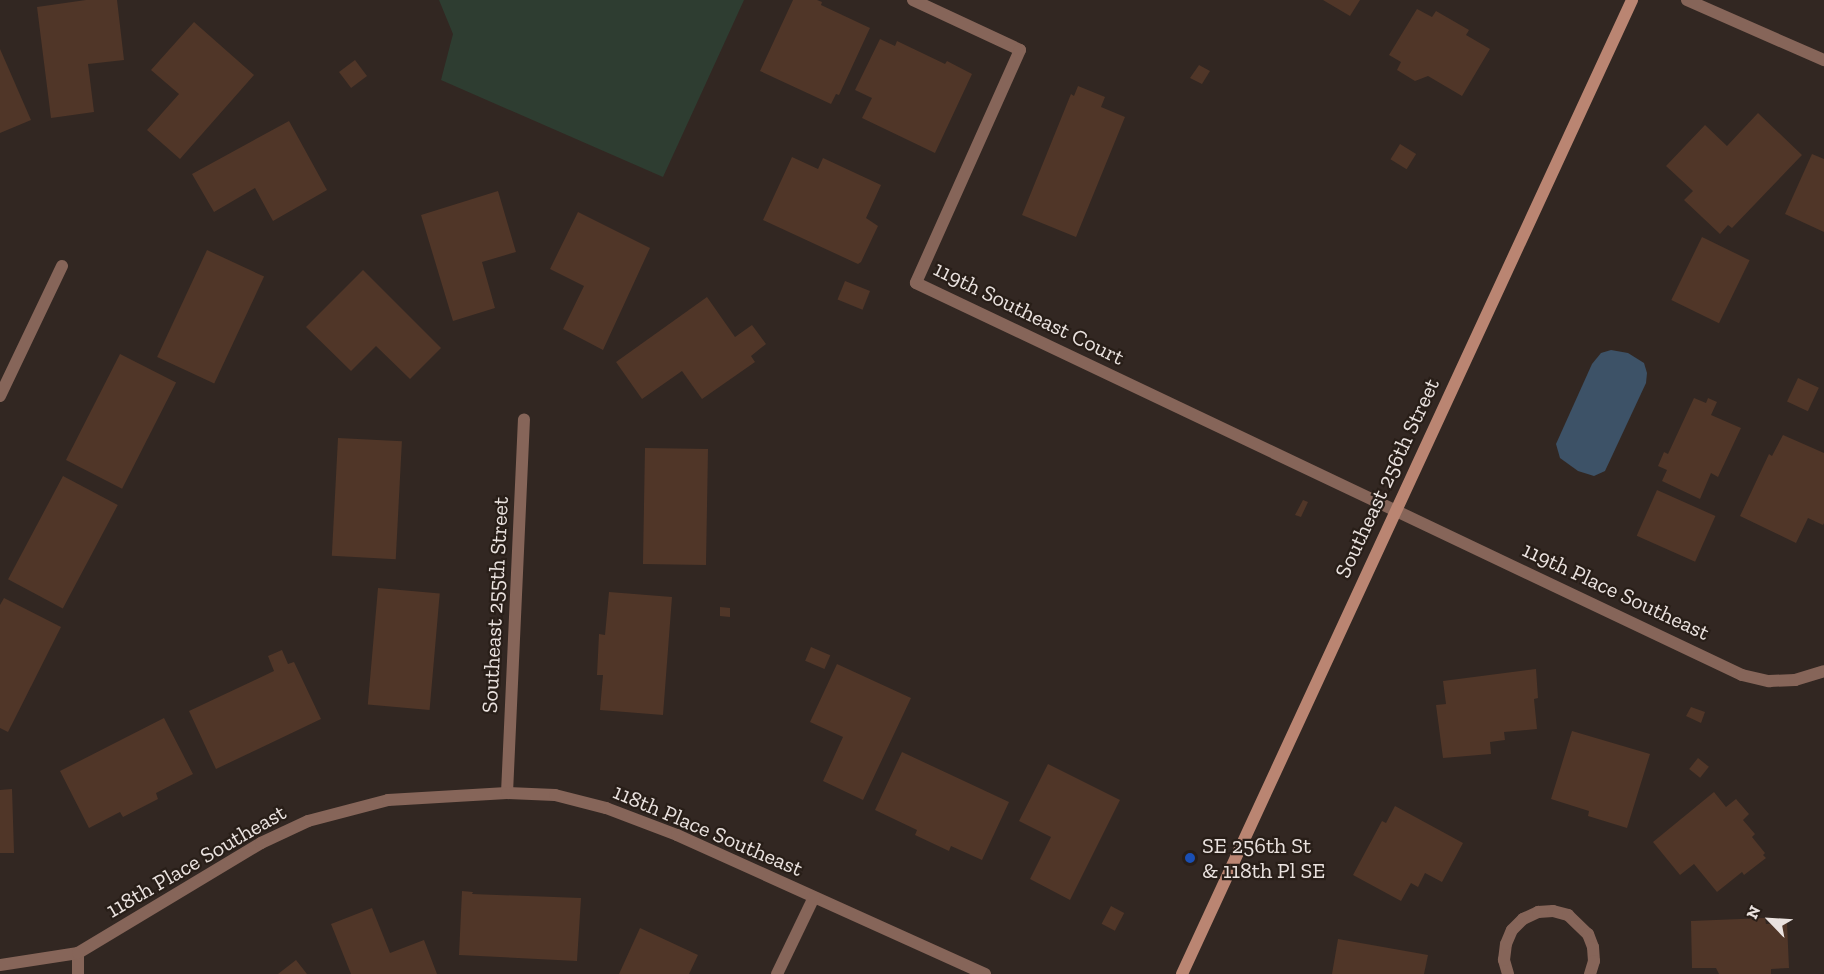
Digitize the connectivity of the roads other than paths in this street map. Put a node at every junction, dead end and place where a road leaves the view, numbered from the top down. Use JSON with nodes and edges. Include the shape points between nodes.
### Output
{"nodes":[{"id":1,"x":913,"y":0,"type":"edge"},
{"id":2,"x":1632,"y":0,"type":"edge"},
{"id":3,"x":1687,"y":0,"type":"edge"},
{"id":4,"x":1824,"y":60,"type":"edge"},
{"id":5,"x":62,"y":266,"type":"dead end"},
{"id":6,"x":0,"y":396,"type":"edge"},
{"id":7,"x":524,"y":419,"type":"dead end"},
{"id":8,"x":1395,"y":510,"type":"junction"},
{"id":9,"x":1824,"y":671,"type":"edge"},
{"id":10,"x":507,"y":793,"type":"junction"},
{"id":11,"x":814,"y":897,"type":"junction"},
{"id":12,"x":78,"y":953,"type":"junction"},
{"id":13,"x":0,"y":965,"type":"edge"},
{"id":14,"x":78,"y":974,"type":"edge"},
{"id":15,"x":777,"y":974,"type":"edge"},
{"id":16,"x":985,"y":974,"type":"edge"},
{"id":17,"x":1182,"y":974,"type":"edge"},
{"id":18,"x":1508,"y":974,"type":"edge"},
{"id":19,"x":1590,"y":974,"type":"edge"}],
"edges":[{"from":1,"to":8,"type":"street","name":"119th Southeast Court","via":[[1020,50],[916,283]]},
{"from":2,"to":8,"type":"main road","name":"Southeast 256th Street"},
{"from":3,"to":4,"type":"street"},
{"from":5,"to":6,"type":"street"},
{"from":7,"to":10,"type":"street","name":"Southeast 255th Street"},
{"from":8,"to":9,"type":"street","name":"119th Place Southeast","via":[[1742,675],[1769,681],[1795,680]]},
{"from":8,"to":17,"type":"main road","name":"Southeast 256th Street"},
{"from":10,"to":11,"type":"street","name":"118th Place Southeast","via":[[555,795],[606,808],[677,835]]},
{"from":10,"to":12,"type":"street","name":"118th Place Southeast","via":[[388,800],[308,821],[261,843]]},
{"from":11,"to":15,"type":"street"},
{"from":11,"to":16,"type":"street","name":"118th Place Southeast"},
{"from":12,"to":13,"type":"street"},
{"from":12,"to":14,"type":"street"},
{"from":18,"to":19,"type":"street","via":[[1504,960],[1512,930],[1531,916],[1553,911],[1568,915],[1588,934],[1593,954]]}]}
